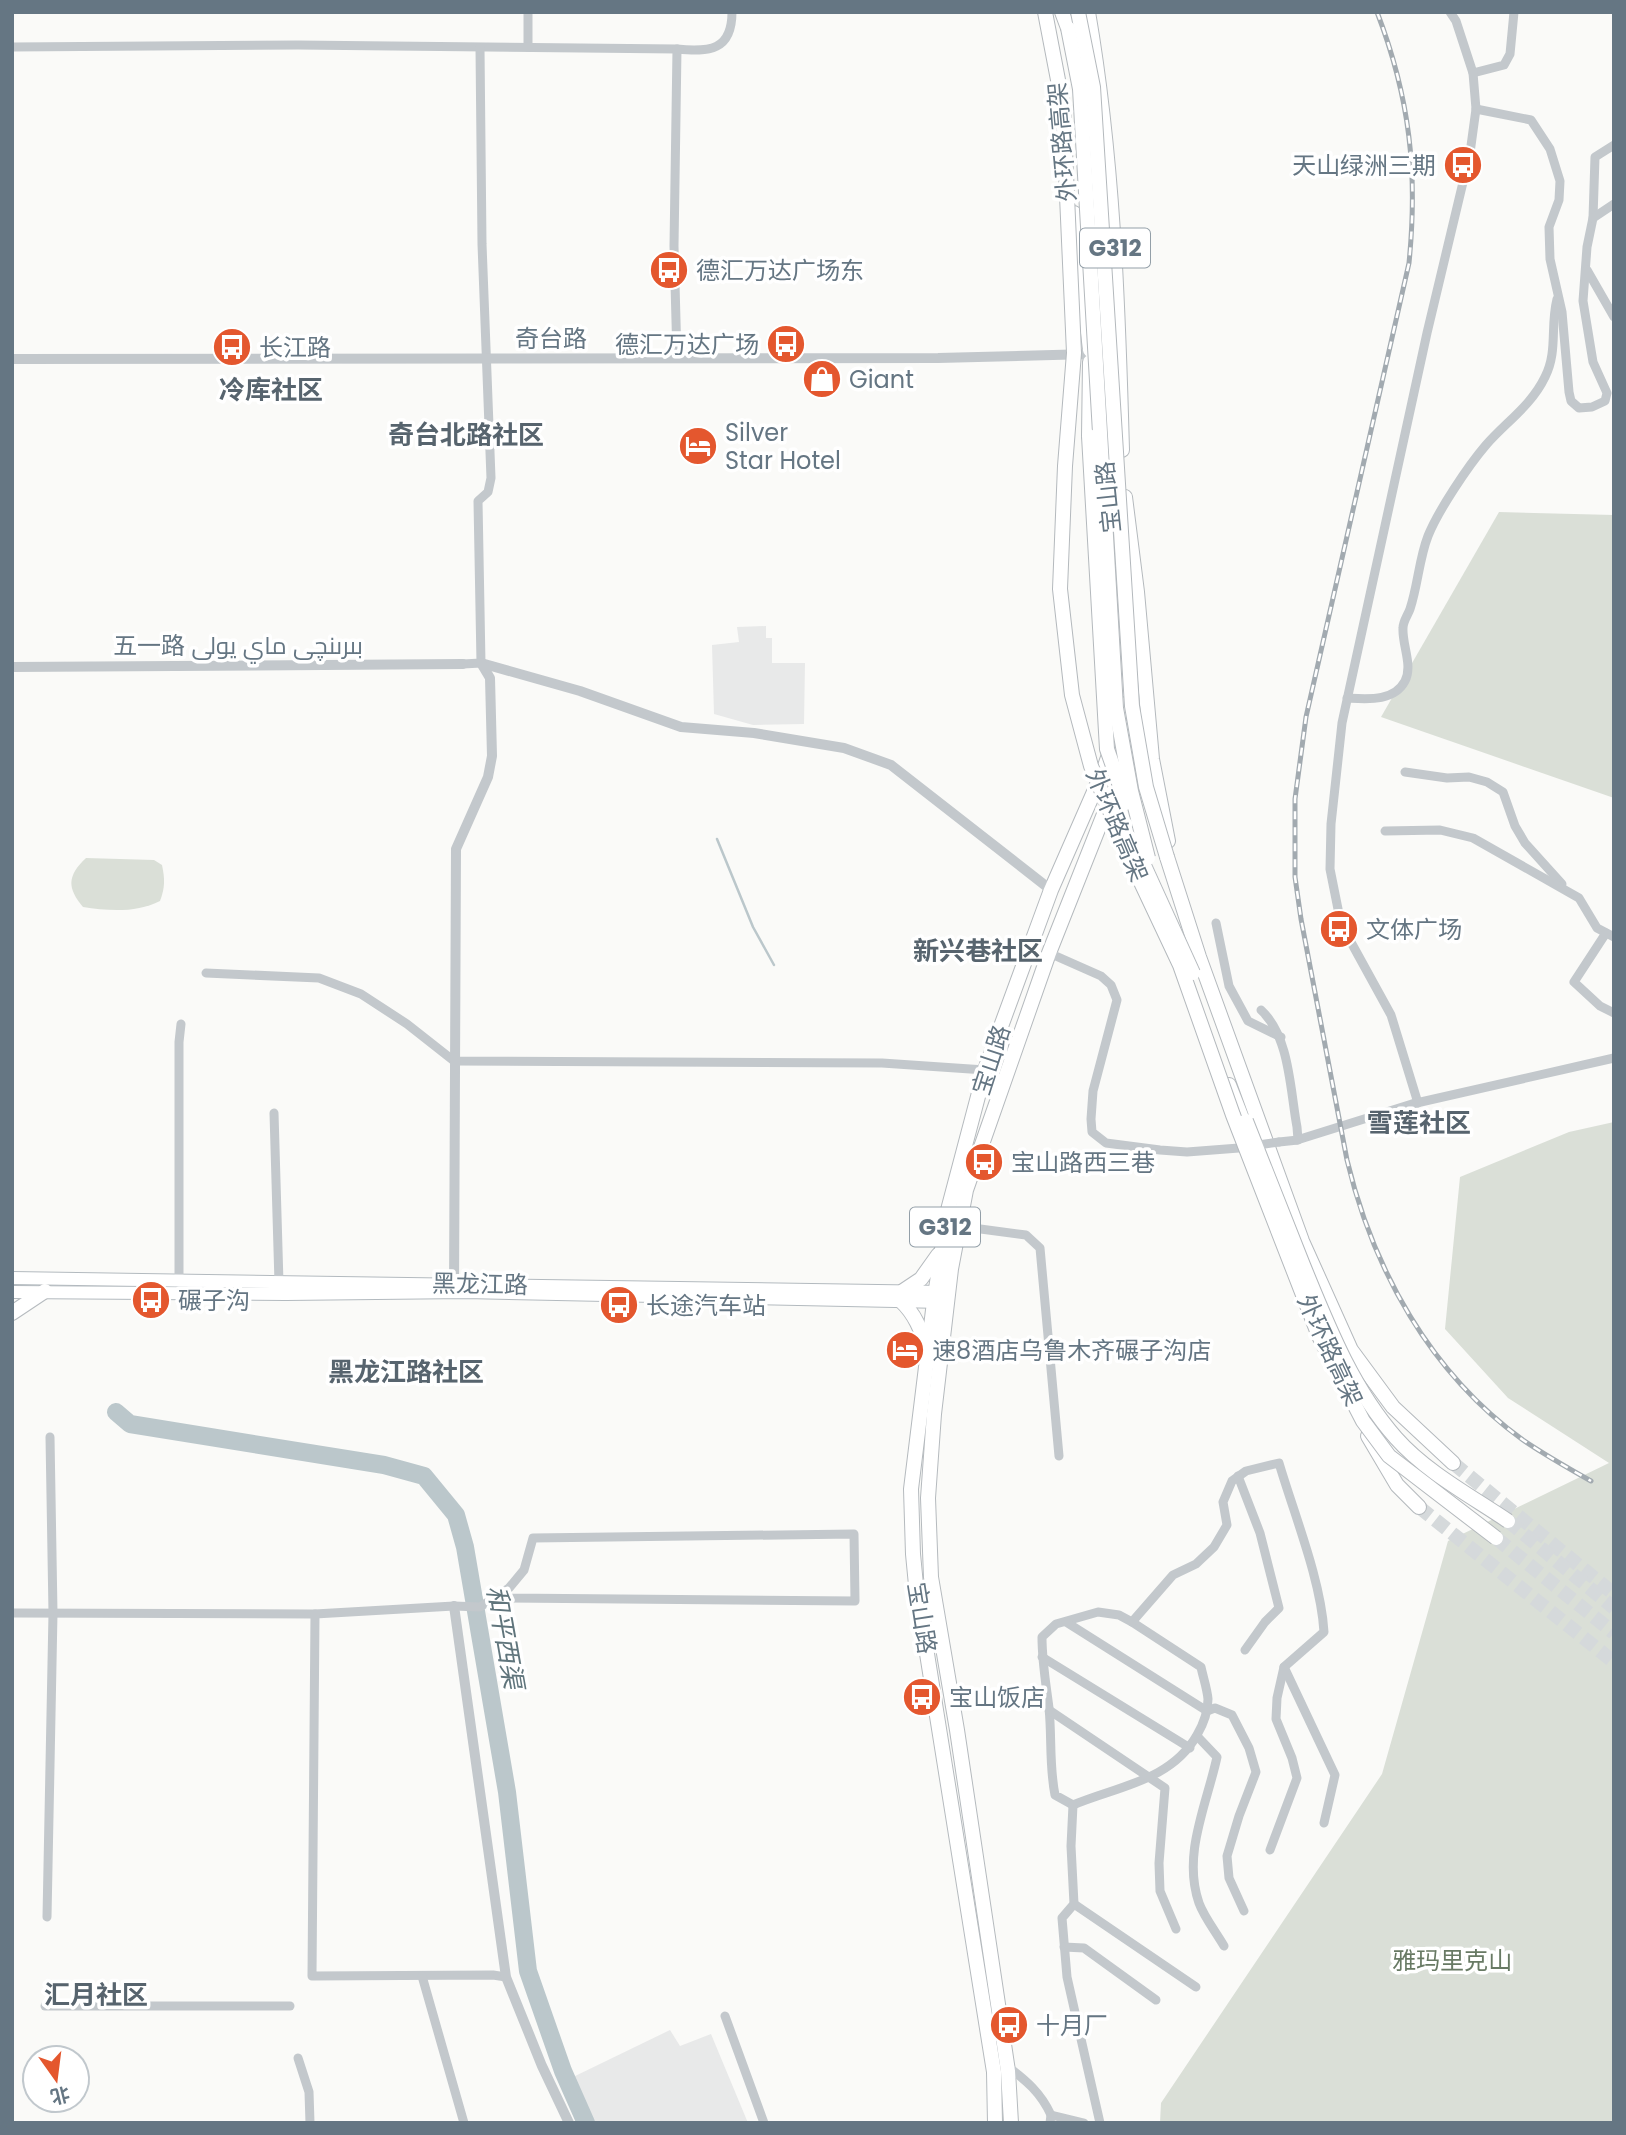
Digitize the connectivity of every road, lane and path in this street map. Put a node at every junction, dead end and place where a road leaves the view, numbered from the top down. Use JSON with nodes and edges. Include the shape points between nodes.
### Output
{"nodes":[{"id":1,"x":528,"y":12,"type":"edge"},
{"id":2,"x":732,"y":12,"type":"edge"},
{"id":3,"x":1039,"y":12,"type":"edge"},
{"id":4,"x":1045,"y":12,"type":"edge"},
{"id":5,"x":1056,"y":12,"type":"edge"},
{"id":6,"x":1062,"y":12,"type":"edge"},
{"id":7,"x":1078,"y":12,"type":"edge"},
{"id":8,"x":1088,"y":12,"type":"edge"},
{"id":9,"x":1450,"y":12,"type":"edge"},
{"id":10,"x":1514,"y":12,"type":"edge"},
{"id":11,"x":12,"y":47,"type":"edge"},
{"id":12,"x":528,"y":47,"type":"junction"},
{"id":13,"x":480,"y":48,"type":"junction"},
{"id":14,"x":677,"y":50,"type":"junction"},
{"id":15,"x":1473,"y":73,"type":"junction"},
{"id":16,"x":1476,"y":109,"type":"junction"},
{"id":17,"x":1614,"y":145,"type":"edge"},
{"id":18,"x":1614,"y":204,"type":"edge"},
{"id":19,"x":1594,"y":218,"type":"junction"},
{"id":20,"x":1585,"y":267,"type":"junction"},
{"id":21,"x":1559,"y":294,"type":"junction"},
{"id":22,"x":1614,"y":317,"type":"edge"},
{"id":23,"x":1090,"y":354,"type":"junction"},
{"id":24,"x":677,"y":358,"type":"junction"},
{"id":25,"x":12,"y":359,"type":"edge"},
{"id":26,"x":486,"y":359,"type":"junction"},
{"id":27,"x":1123,"y":485,"type":"junction"},
{"id":28,"x":481,"y":663,"type":"junction"},
{"id":29,"x":463,"y":664,"type":"joint"},
{"id":30,"x":12,"y":667,"type":"edge"},
{"id":31,"x":1347,"y":698,"type":"junction"},
{"id":32,"x":1405,"y":772,"type":"dead end"},
{"id":33,"x":1385,"y":831,"type":"dead end"},
{"id":34,"x":1149,"y":863,"type":"junction"},
{"id":35,"x":1175,"y":877,"type":"junction"},
{"id":36,"x":1051,"y":890,"type":"junction"},
{"id":37,"x":1571,"y":893,"type":"junction"},
{"id":38,"x":1216,"y":923,"type":"dead end"},
{"id":39,"x":1610,"y":935,"type":"edge"},
{"id":40,"x":1049,"y":953,"type":"junction"},
{"id":41,"x":206,"y":974,"type":"dead end"},
{"id":42,"x":1261,"y":1010,"type":"dead end"},
{"id":43,"x":1614,"y":1013,"type":"edge"},
{"id":44,"x":181,"y":1024,"type":"dead end"},
{"id":45,"x":1281,"y":1037,"type":"junction"},
{"id":46,"x":1614,"y":1058,"type":"edge"},
{"id":47,"x":454,"y":1061,"type":"junction"},
{"id":48,"x":985,"y":1070,"type":"junction"},
{"id":49,"x":1418,"y":1102,"type":"junction"},
{"id":50,"x":274,"y":1113,"type":"dead end"},
{"id":51,"x":1297,"y":1140,"type":"junction"},
{"id":52,"x":958,"y":1226,"type":"junction"},
{"id":53,"x":941,"y":1251,"type":"junction"},
{"id":54,"x":12,"y":1278,"type":"edge"},
{"id":55,"x":179,"y":1281,"type":"junction"},
{"id":56,"x":279,"y":1283,"type":"junction"},
{"id":57,"x":454,"y":1288,"type":"junction"},
{"id":58,"x":45,"y":1291,"type":"junction"},
{"id":59,"x":12,"y":1292,"type":"edge"},
{"id":60,"x":902,"y":1296,"type":"junction"},
{"id":61,"x":941,"y":1297,"type":"junction"},
{"id":62,"x":12,"y":1313,"type":"edge"},
{"id":63,"x":928,"y":1351,"type":"junction"},
{"id":64,"x":50,"y":1437,"type":"dead end"},
{"id":65,"x":1059,"y":1455,"type":"dead end"},
{"id":66,"x":1453,"y":1463,"type":"tunnel mouth"},
{"id":67,"x":1238,"y":1476,"type":"junction"},
{"id":68,"x":1419,"y":1507,"type":"tunnel mouth"},
{"id":69,"x":1508,"y":1521,"type":"tunnel mouth"},
{"id":70,"x":1496,"y":1538,"type":"tunnel mouth"},
{"id":71,"x":495,"y":1598,"type":"junction"},
{"id":72,"x":454,"y":1606,"type":"junction"},
{"id":73,"x":53,"y":1612,"type":"junction"},
{"id":74,"x":12,"y":1613,"type":"edge"},
{"id":75,"x":315,"y":1614,"type":"junction"},
{"id":76,"x":1066,"y":1622,"type":"junction"},
{"id":77,"x":1132,"y":1622,"type":"junction"},
{"id":78,"x":1245,"y":1650,"type":"dead end"},
{"id":79,"x":1042,"y":1657,"type":"junction"},
{"id":80,"x":1284,"y":1667,"type":"junction"},
{"id":81,"x":1049,"y":1710,"type":"junction"},
{"id":82,"x":1207,"y":1711,"type":"junction"},
{"id":83,"x":1196,"y":1736,"type":"junction"},
{"id":84,"x":1189,"y":1748,"type":"junction"},
{"id":85,"x":1152,"y":1777,"type":"junction"},
{"id":86,"x":1073,"y":1805,"type":"junction"},
{"id":87,"x":1324,"y":1823,"type":"dead end"},
{"id":88,"x":1270,"y":1850,"type":"dead end"},
{"id":89,"x":1074,"y":1904,"type":"junction"},
{"id":90,"x":1244,"y":1911,"type":"dead end"},
{"id":91,"x":47,"y":1917,"type":"dead end"},
{"id":92,"x":1176,"y":1928,"type":"dead end"},
{"id":93,"x":1224,"y":1946,"type":"dead end"},
{"id":94,"x":1065,"y":1947,"type":"junction"},
{"id":95,"x":422,"y":1976,"type":"junction"},
{"id":96,"x":506,"y":1977,"type":"junction"},
{"id":97,"x":1196,"y":1987,"type":"dead end"},
{"id":98,"x":1156,"y":2000,"type":"dead end"},
{"id":99,"x":290,"y":2006,"type":"dead end"},
{"id":100,"x":45,"y":2007,"type":"dead end"},
{"id":101,"x":725,"y":2016,"type":"dead end"},
{"id":102,"x":298,"y":2058,"type":"dead end"},
{"id":103,"x":1007,"y":2066,"type":"junction"},
{"id":104,"x":1050,"y":2119,"type":"edge"},
{"id":105,"x":310,"y":2123,"type":"edge"},
{"id":106,"x":464,"y":2123,"type":"edge"},
{"id":107,"x":569,"y":2123,"type":"edge"},
{"id":108,"x":764,"y":2123,"type":"edge"},
{"id":109,"x":995,"y":2123,"type":"edge"},
{"id":110,"x":1010,"y":2123,"type":"edge"},
{"id":111,"x":1084,"y":2123,"type":"edge"},
{"id":112,"x":1100,"y":2123,"type":"edge"}],
"edges":[{"from":1,"to":12,"type":"street"},
{"from":2,"to":14,"type":"street","via":[[728,36],[719,46],[701,52]]},
{"from":3,"to":23,"type":"main road","name":"宝山路","number":"G312","via":[[1058,100]]},
{"from":4,"to":70,"type":"main road","name":"外环路高架","bridge":true,"via":[[1063,106],[1074,353],[1060,589],[1072,695],[1091,766],[1180,965],[1319,1336],[1363,1421],[1389,1456]]},
{"from":5,"to":69,"type":"main road","name":"外环路高架","bridge":true,"via":[[1070,96],[1083,344],[1067,579],[1078,685],[1097,756],[1187,955],[1240,1105],[1350,1372],[1398,1440],[1431,1469]]},
{"from":6,"to":34,"type":"main road","bridge":true,"via":[[1080,89],[1116,708]]},
{"from":7,"to":35,"type":"main road","bridge":true,"via":[[1093,88],[1132,706],[1146,787]]},
{"from":8,"to":27,"type":"main road","name":"宝山路","number":"G312","via":[[1112,211]]},
{"from":9,"to":15,"type":"street"},
{"from":10,"to":15,"type":"street","via":[[1510,54],[1504,65]]},
{"from":11,"to":13,"type":"street"},
{"from":12,"to":13,"type":"street"},
{"from":12,"to":14,"type":"street"},
{"from":13,"to":26,"type":"street"},
{"from":14,"to":24,"type":"street"},
{"from":15,"to":16,"type":"street"},
{"from":16,"to":21,"type":"street","via":[[1531,120],[1550,149],[1560,181],[1549,227],[1549,259]]},
{"from":16,"to":31,"type":"street","via":[[1470,153]]},
{"from":17,"to":19,"type":"street","via":[[1595,157]]},
{"from":18,"to":19,"type":"street"},
{"from":19,"to":20,"type":"street"},
{"from":20,"to":21,"type":"street","via":[[1583,301],[1593,362],[1607,393],[1605,401],[1592,407],[1579,408],[1571,401]]},
{"from":20,"to":22,"type":"street"},
{"from":21,"to":31,"type":"street","via":[[1552,319],[1553,358],[1546,376],[1534,398],[1472,463],[1428,536],[1403,624],[1405,680],[1387,696]]},
{"from":23,"to":24,"type":"street","name":"奇台路"},
{"from":23,"to":34,"type":"main road","bridge":true,"via":[[1089,436],[1107,749]]},
{"from":23,"to":36,"type":"main road","name":"宝山路","number":"G312","via":[[1107,475],[1122,663],[1113,743]]},
{"from":24,"to":26,"type":"street","name":"奇台路"},
{"from":25,"to":26,"type":"street","name":"奇台路"},
{"from":26,"to":28,"type":"street","via":[[492,493],[478,501]]},
{"from":27,"to":35,"type":"main road","via":[[1152,759]]},
{"from":27,"to":40,"type":"main road","name":"宝山路","number":"G312","via":[[1135,660],[1131,746]]},
{"from":28,"to":29,"type":"street"},
{"from":28,"to":36,"type":"street","via":[[681,726],[844,748],[891,765]]},
{"from":28,"to":47,"type":"street","via":[[490,678],[492,755],[488,777],[456,849]]},
{"from":29,"to":30,"type":"street","name":"五一路 بىرىنچى ماي يولى"},
{"from":31,"to":49,"type":"street","via":[[1331,824],[1335,899],[1341,924],[1391,1015]]},
{"from":32,"to":37,"type":"street","via":[[1469,777],[1503,792],[1525,843]]},
{"from":33,"to":37,"type":"street","via":[[1440,830],[1473,838]]},
{"from":34,"to":68,"type":"main road","via":[[1332,1358],[1365,1431],[1397,1485]]},
{"from":35,"to":66,"type":"main road","via":[[1199,957],[1302,1241],[1351,1350],[1393,1408]]},
{"from":36,"to":48,"type":"main road","name":"宝山路","number":"G312"},
{"from":37,"to":39,"type":"street","via":[[1597,928]]},
{"from":38,"to":45,"type":"street","via":[[1229,986],[1248,1021]]},
{"from":39,"to":43,"type":"street","via":[[1574,982]]},
{"from":40,"to":51,"type":"street","bridge":true,"via":[[1101,976],[1117,1000],[1093,1091],[1092,1132],[1106,1143],[1187,1152]]},
{"from":40,"to":52,"type":"main road","name":"宝山路","number":"G312","via":[[972,1170]]},
{"from":41,"to":47,"type":"street","via":[[318,978],[361,994]]},
{"from":42,"to":45,"type":"street"},
{"from":44,"to":55,"type":"street"},
{"from":45,"to":51,"type":"street"},
{"from":46,"to":49,"type":"street"},
{"from":47,"to":48,"type":"street","via":[[883,1063]]},
{"from":47,"to":57,"type":"street"},
{"from":48,"to":53,"type":"main road","name":"宝山路","number":"G312"},
{"from":49,"to":51,"type":"street"},
{"from":50,"to":56,"type":"street"},
{"from":52,"to":61,"type":"main road","name":"宝山路","number":"G312"},
{"from":52,"to":65,"type":"street","via":[[1026,1235],[1040,1248]]},
{"from":53,"to":60,"type":"main road"},
{"from":53,"to":61,"type":"main road","name":"宝山路","number":"G312"},
{"from":54,"to":55,"type":"main road","name":"黑龙江路"},
{"from":55,"to":56,"type":"main road","name":"黑龙江路"},
{"from":56,"to":57,"type":"main road","name":"黑龙江路"},
{"from":57,"to":58,"type":"main road","name":"黑龙江路","via":[[286,1294]]},
{"from":57,"to":60,"type":"main road","name":"黑龙江路"},
{"from":58,"to":59,"type":"main road","name":"黑龙江路"},
{"from":58,"to":62,"type":"main road"},
{"from":60,"to":61,"type":"main road","name":"黑龙江路"},
{"from":60,"to":63,"type":"main road"},
{"from":61,"to":63,"type":"main road","name":"宝山路","number":"G312"},
{"from":61,"to":103,"type":"main road","name":"宝山路","number":"G312","via":[[928,1478],[930,1577]]},
{"from":63,"to":109,"type":"main road","name":"宝山路","number":"G312","via":[[911,1489],[913,1555],[994,2072]]},
{"from":64,"to":73,"type":"street"},
{"from":67,"to":77,"type":"street","via":[[1223,1502],[1227,1525],[1214,1547],[1196,1564],[1173,1575]]},
{"from":67,"to":78,"type":"street","via":[[1260,1533],[1279,1608]]},
{"from":67,"to":80,"type":"street","via":[[1279,1463],[1323,1616],[1324,1632]]},
{"from":71,"to":71,"type":"street","via":[[855,1601],[854,1534],[533,1538],[524,1570]]},
{"from":71,"to":72,"type":"street","via":[[480,1607]]},
{"from":72,"to":75,"type":"street"},
{"from":72,"to":96,"type":"street"},
{"from":73,"to":74,"type":"street"},
{"from":73,"to":75,"type":"street"},
{"from":73,"to":91,"type":"street"},
{"from":75,"to":95,"type":"street","via":[[312,1976]]},
{"from":76,"to":77,"type":"street","via":[[1098,1612]]},
{"from":76,"to":79,"type":"street","via":[[1056,1624],[1042,1637]]},
{"from":76,"to":82,"type":"street"},
{"from":77,"to":82,"type":"street","via":[[1201,1667]]},
{"from":79,"to":81,"type":"street"},
{"from":79,"to":84,"type":"street"},
{"from":80,"to":87,"type":"street","via":[[1335,1775]]},
{"from":80,"to":88,"type":"street","via":[[1276,1719],[1297,1778]]},
{"from":81,"to":85,"type":"street"},
{"from":81,"to":86,"type":"street","via":[[1055,1795]]},
{"from":82,"to":83,"type":"street"},
{"from":82,"to":90,"type":"street","via":[[1215,1708],[1232,1715],[1256,1772],[1227,1856],[1229,1878]]},
{"from":83,"to":84,"type":"street"},
{"from":83,"to":93,"type":"street","via":[[1217,1757],[1199,1820],[1193,1873],[1199,1904]]},
{"from":84,"to":85,"type":"street"},
{"from":85,"to":86,"type":"street"},
{"from":85,"to":92,"type":"street","via":[[1166,1788],[1160,1891]]},
{"from":86,"to":89,"type":"street"},
{"from":89,"to":94,"type":"street","via":[[1062,1918]]},
{"from":89,"to":97,"type":"street"},
{"from":94,"to":98,"type":"street","via":[[1084,1948]]},
{"from":94,"to":112,"type":"street","via":[[1067,1977]]},
{"from":95,"to":96,"type":"street"},
{"from":95,"to":106,"type":"street"},
{"from":96,"to":107,"type":"street"},
{"from":99,"to":100,"type":"street"},
{"from":101,"to":108,"type":"street"},
{"from":102,"to":105,"type":"street","via":[[309,2092]]},
{"from":103,"to":104,"type":"street","via":[[1030,2083]]},
{"from":103,"to":110,"type":"main road","name":"宝山路","number":"G312"},
{"from":104,"to":111,"type":"street"}]}
